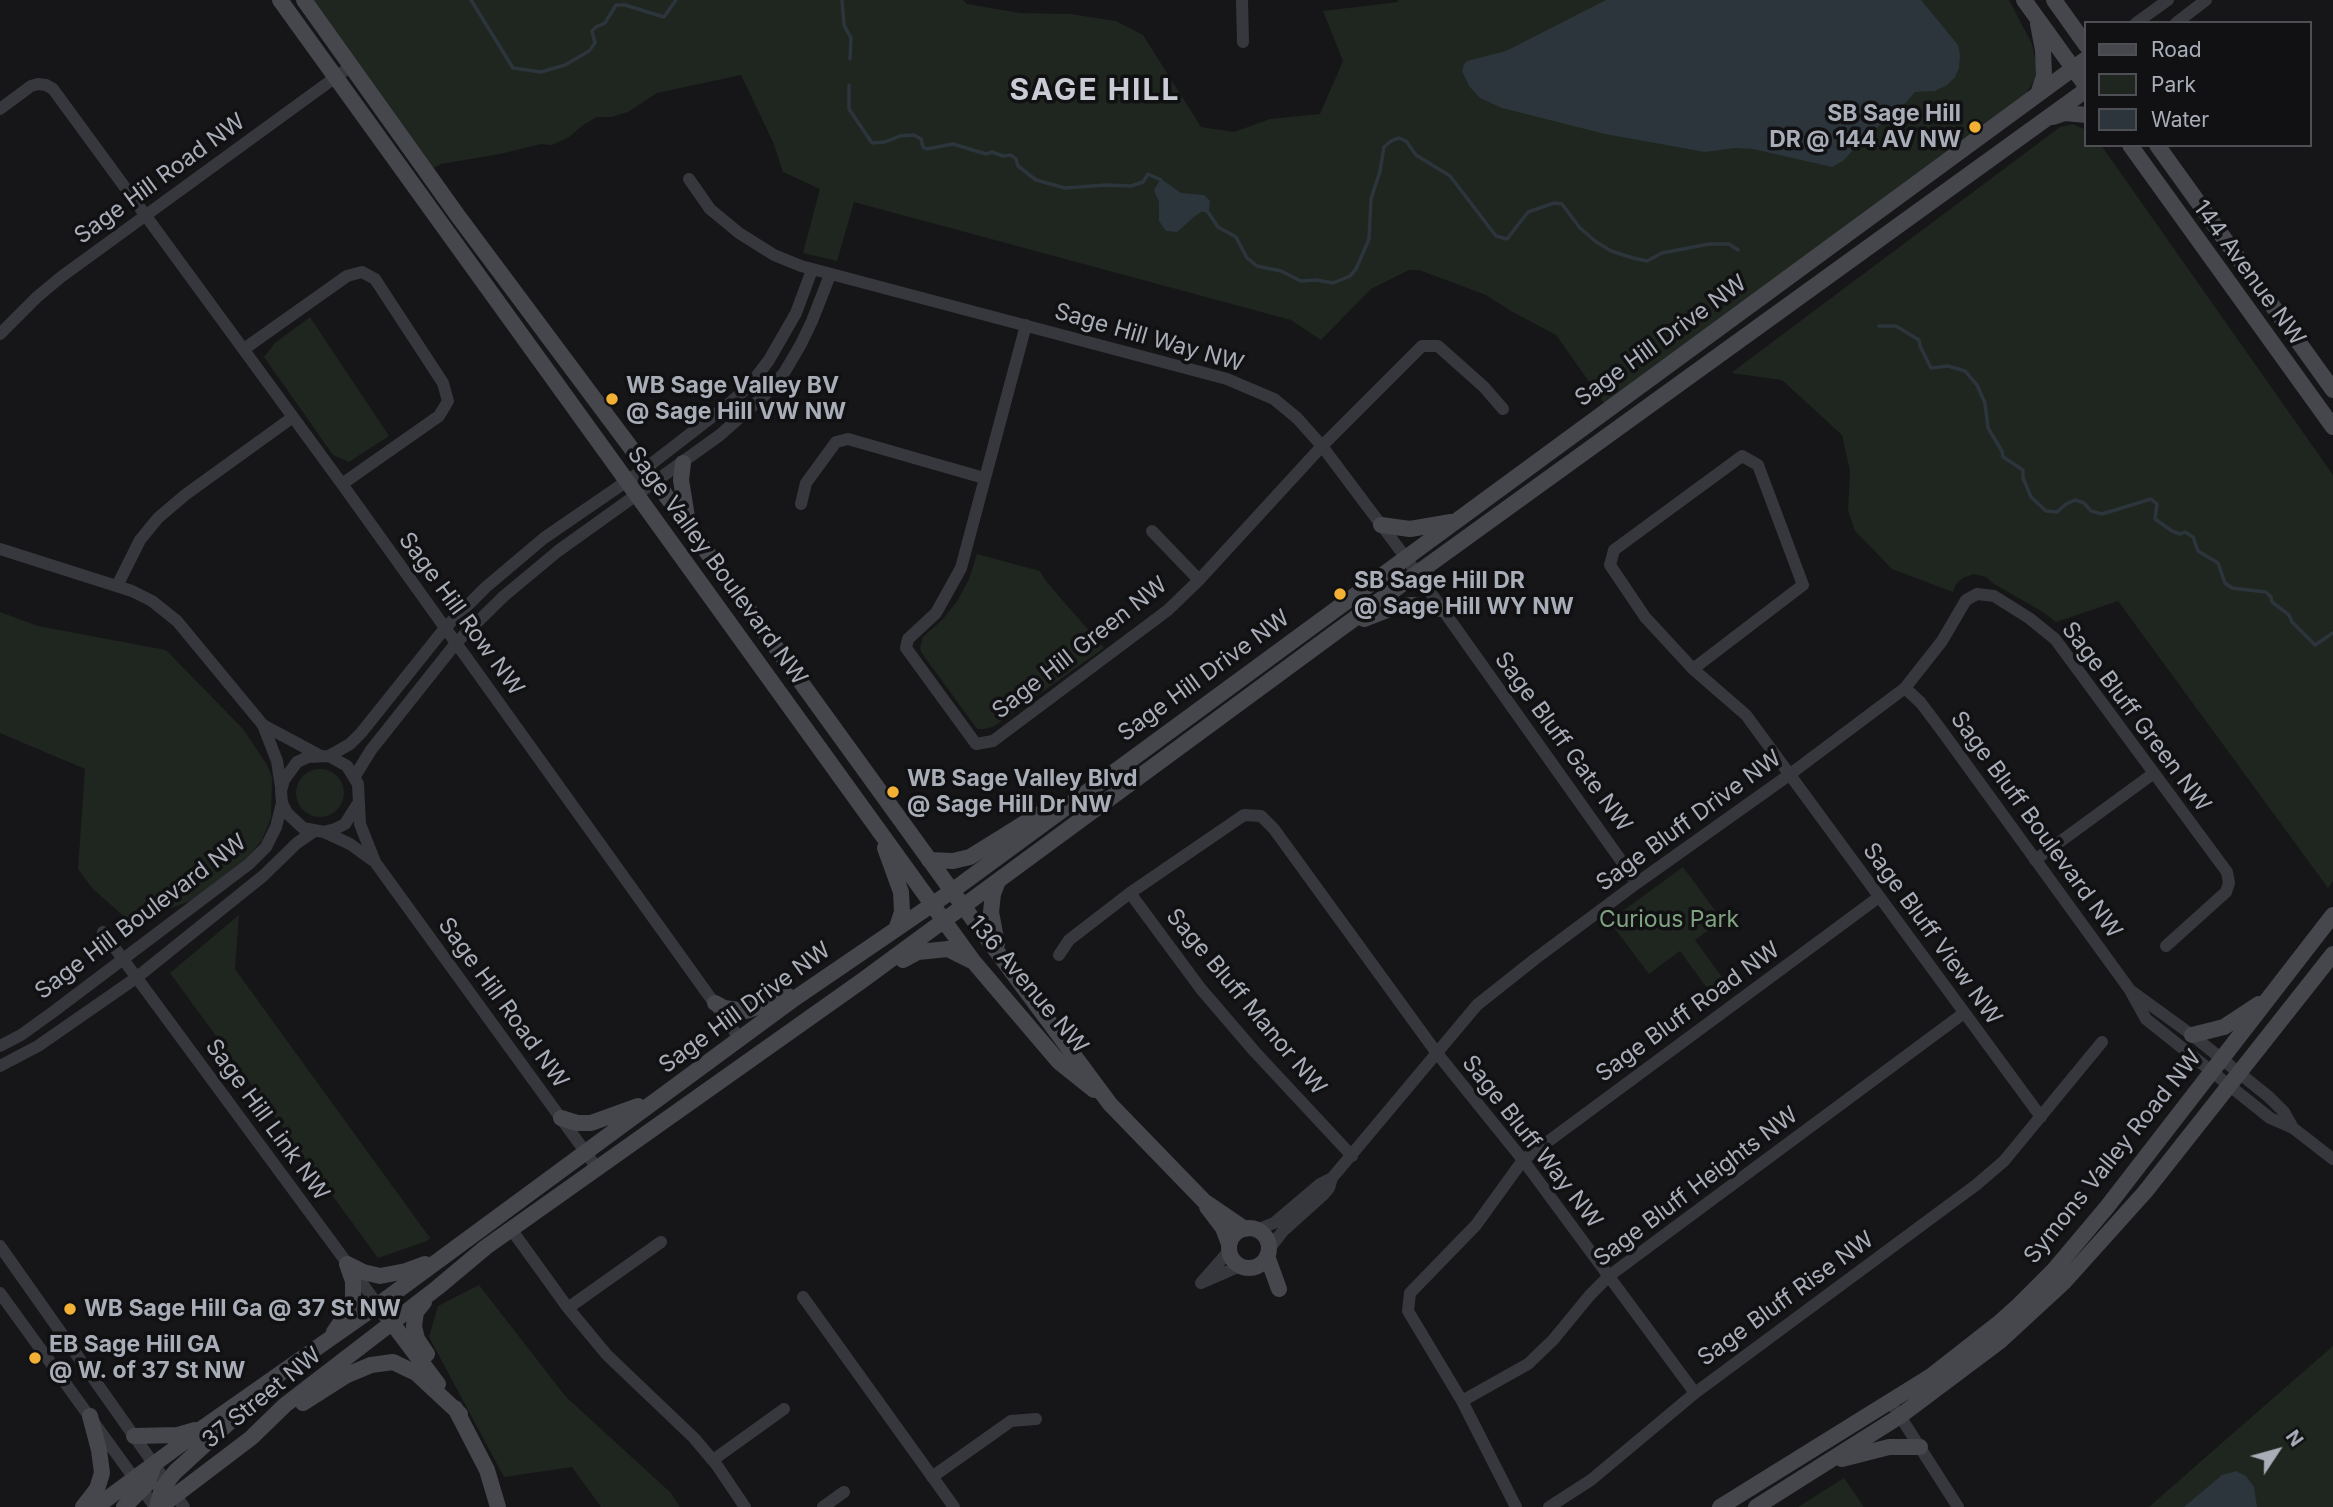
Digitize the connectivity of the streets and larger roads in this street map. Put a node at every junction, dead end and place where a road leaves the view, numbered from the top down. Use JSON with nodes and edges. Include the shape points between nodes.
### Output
{"nodes":[{"id":1,"x":280,"y":0,"type":"edge"},
{"id":2,"x":304,"y":0,"type":"edge"},
{"id":3,"x":1242,"y":0,"type":"edge"},
{"id":4,"x":2024,"y":0,"type":"edge"},
{"id":5,"x":2054,"y":0,"type":"edge"},
{"id":6,"x":2168,"y":0,"type":"edge"},
{"id":7,"x":2206,"y":0,"type":"edge"},
{"id":8,"x":2036,"y":16,"type":"junction"},
{"id":9,"x":2139,"y":21,"type":"edge"},
{"id":10,"x":2179,"y":21,"type":"edge"},
{"id":11,"x":1243,"y":42,"type":"dead end"},
{"id":12,"x":2084,"y":43,"type":"edge"},
{"id":13,"x":2080,"y":63,"type":"edge"},
{"id":14,"x":351,"y":66,"type":"junction"},
{"id":15,"x":336,"y":77,"type":"junction"},
{"id":16,"x":2084,"y":90,"type":"edge"},
{"id":17,"x":2038,"y":94,"type":"junction"},
{"id":18,"x":0,"y":109,"type":"edge"},
{"id":19,"x":2084,"y":115,"type":"edge"},
{"id":20,"x":2047,"y":118,"type":"junction"},
{"id":21,"x":2131,"y":147,"type":"edge"},
{"id":22,"x":2158,"y":147,"type":"edge"},
{"id":23,"x":689,"y":179,"type":"dead end"},
{"id":24,"x":146,"y":215,"type":"junction"},
{"id":25,"x":812,"y":270,"type":"junction"},
{"id":26,"x":830,"y":275,"type":"junction"},
{"id":27,"x":1026,"y":325,"type":"junction"},
{"id":28,"x":0,"y":334,"type":"edge"},
{"id":29,"x":244,"y":349,"type":"junction"},
{"id":30,"x":2333,"y":390,"type":"edge"},
{"id":31,"x":1503,"y":409,"type":"dead end"},
{"id":32,"x":293,"y":417,"type":"junction"},
{"id":33,"x":2333,"y":427,"type":"edge"},
{"id":34,"x":1322,"y":446,"type":"junction"},
{"id":35,"x":683,"y":463,"type":"junction"},
{"id":36,"x":646,"y":468,"type":"junction"},
{"id":37,"x":984,"y":478,"type":"junction"},
{"id":38,"x":627,"y":480,"type":"junction"},
{"id":39,"x":656,"y":482,"type":"junction"},
{"id":40,"x":342,"y":484,"type":"junction"},
{"id":41,"x":637,"y":494,"type":"junction"},
{"id":42,"x":801,"y":503,"type":"dead end"},
{"id":43,"x":1453,"y":522,"type":"junction"},
{"id":44,"x":1381,"y":525,"type":"junction"},
{"id":45,"x":689,"y":528,"type":"junction"},
{"id":46,"x":1152,"y":531,"type":"dead end"},
{"id":47,"x":0,"y":549,"type":"edge"},
{"id":48,"x":1406,"y":558,"type":"junction"},
{"id":49,"x":1417,"y":573,"type":"junction"},
{"id":50,"x":1199,"y":580,"type":"junction"},
{"id":51,"x":117,"y":586,"type":"junction"},
{"id":52,"x":1442,"y":609,"type":"junction"},
{"id":53,"x":445,"y":628,"type":"junction"},
{"id":54,"x":1340,"y":629,"type":"junction"},
{"id":55,"x":456,"y":643,"type":"junction"},
{"id":56,"x":1693,"y":669,"type":"junction"},
{"id":57,"x":1905,"y":688,"type":"junction"},
{"id":58,"x":263,"y":725,"type":"junction"},
{"id":59,"x":324,"y":755,"type":"junction"},
{"id":60,"x":2154,"y":773,"type":"junction"},
{"id":61,"x":1789,"y":775,"type":"junction"},
{"id":62,"x":355,"y":776,"type":"junction"},
{"id":63,"x":282,"y":797,"type":"junction"},
{"id":64,"x":1077,"y":798,"type":"junction"},
{"id":65,"x":357,"y":805,"type":"junction"},
{"id":66,"x":877,"y":826,"type":"junction"},
{"id":67,"x":319,"y":832,"type":"junction"},
{"id":68,"x":929,"y":860,"type":"junction"},
{"id":69,"x":2035,"y":860,"type":"junction"},
{"id":70,"x":375,"y":862,"type":"junction"},
{"id":71,"x":998,"y":881,"type":"junction"},
{"id":72,"x":1637,"y":883,"type":"junction"},
{"id":73,"x":952,"y":891,"type":"junction"},
{"id":74,"x":1130,"y":893,"type":"junction"},
{"id":75,"x":1879,"y":897,"type":"junction"},
{"id":76,"x":933,"y":904,"type":"junction"},
{"id":77,"x":964,"y":907,"type":"junction"},
{"id":78,"x":2333,"y":915,"type":"edge"},
{"id":79,"x":944,"y":920,"type":"junction"},
{"id":80,"x":897,"y":927,"type":"junction"},
{"id":81,"x":103,"y":932,"type":"dead end"},
{"id":82,"x":2166,"y":946,"type":"dead end"},
{"id":83,"x":1000,"y":953,"type":"junction"},
{"id":84,"x":2333,"y":954,"type":"edge"},
{"id":85,"x":1059,"y":956,"type":"dead end"},
{"id":86,"x":123,"y":959,"type":"junction"},
{"id":87,"x":972,"y":961,"type":"junction"},
{"id":88,"x":136,"y":978,"type":"junction"},
{"id":89,"x":863,"y":981,"type":"junction"},
{"id":90,"x":819,"y":982,"type":"junction"},
{"id":91,"x":2130,"y":989,"type":"junction"},
{"id":92,"x":2272,"y":995,"type":"junction"},
{"id":93,"x":832,"y":1001,"type":"junction"},
{"id":94,"x":715,"y":1003,"type":"junction"},
{"id":95,"x":1964,"y":1013,"type":"junction"},
{"id":96,"x":2192,"y":1035,"type":"junction"},
{"id":97,"x":740,"y":1039,"type":"junction"},
{"id":98,"x":2102,"y":1042,"type":"dead end"},
{"id":99,"x":0,"y":1045,"type":"edge"},
{"id":100,"x":1436,"y":1052,"type":"junction"},
{"id":101,"x":2222,"y":1059,"type":"junction"},
{"id":102,"x":0,"y":1066,"type":"edge"},
{"id":103,"x":2211,"y":1072,"type":"junction"},
{"id":104,"x":2239,"y":1073,"type":"junction"},
{"id":105,"x":2228,"y":1086,"type":"junction"},
{"id":106,"x":660,"y":1097,"type":"junction"},
{"id":107,"x":1110,"y":1104,"type":"junction"},
{"id":108,"x":2040,"y":1117,"type":"junction"},
{"id":109,"x":561,"y":1118,"type":"junction"},
{"id":110,"x":2293,"y":1128,"type":"junction"},
{"id":111,"x":585,"y":1152,"type":"junction"},
{"id":112,"x":1352,"y":1156,"type":"junction"},
{"id":113,"x":2333,"y":1159,"type":"edge"},
{"id":114,"x":1523,"y":1160,"type":"junction"},
{"id":115,"x":597,"y":1168,"type":"junction"},
{"id":116,"x":1332,"y":1178,"type":"junction"},
{"id":117,"x":1204,"y":1201,"type":"junction"},
{"id":118,"x":511,"y":1229,"type":"junction"},
{"id":119,"x":1251,"y":1229,"type":"junction"},
{"id":120,"x":661,"y":1242,"type":"dead end"},
{"id":121,"x":0,"y":1246,"type":"edge"},
{"id":122,"x":1229,"y":1247,"type":"junction"},
{"id":123,"x":1268,"y":1252,"type":"junction"},
{"id":124,"x":444,"y":1257,"type":"junction"},
{"id":125,"x":347,"y":1264,"type":"junction"},
{"id":126,"x":1247,"y":1267,"type":"junction"},
{"id":127,"x":1609,"y":1276,"type":"junction"},
{"id":128,"x":437,"y":1288,"type":"junction"},
{"id":129,"x":0,"y":1293,"type":"edge"},
{"id":130,"x":803,"y":1297,"type":"dead end"},
{"id":131,"x":378,"y":1305,"type":"junction"},
{"id":132,"x":568,"y":1308,"type":"junction"},
{"id":133,"x":393,"y":1323,"type":"junction"},
{"id":134,"x":327,"y":1341,"type":"junction"},
{"id":135,"x":293,"y":1365,"type":"junction"},
{"id":136,"x":1695,"y":1393,"type":"junction"},
{"id":137,"x":1462,"y":1401,"type":"junction"},
{"id":138,"x":1891,"y":1401,"type":"junction"},
{"id":139,"x":784,"y":1409,"type":"dead end"},
{"id":140,"x":460,"y":1414,"type":"junction"},
{"id":141,"x":90,"y":1416,"type":"junction"},
{"id":142,"x":1900,"y":1416,"type":"junction"},
{"id":143,"x":1037,"y":1419,"type":"dead end"},
{"id":144,"x":204,"y":1427,"type":"junction"},
{"id":145,"x":134,"y":1436,"type":"junction"},
{"id":146,"x":251,"y":1438,"type":"junction"},
{"id":147,"x":1920,"y":1447,"type":"junction"},
{"id":148,"x":713,"y":1460,"type":"junction"},
{"id":149,"x":1826,"y":1463,"type":"junction"},
{"id":150,"x":154,"y":1464,"type":"junction"},
{"id":151,"x":932,"y":1477,"type":"junction"},
{"id":152,"x":139,"y":1484,"type":"junction"},
{"id":153,"x":844,"y":1492,"type":"dead end"},
{"id":154,"x":175,"y":1495,"type":"edge"},
{"id":155,"x":83,"y":1507,"type":"edge"},
{"id":156,"x":96,"y":1507,"type":"edge"},
{"id":157,"x":124,"y":1507,"type":"edge"},
{"id":158,"x":157,"y":1507,"type":"edge"},
{"id":159,"x":498,"y":1507,"type":"edge"},
{"id":160,"x":745,"y":1507,"type":"edge"},
{"id":161,"x":823,"y":1507,"type":"edge"},
{"id":162,"x":954,"y":1507,"type":"edge"},
{"id":163,"x":1516,"y":1507,"type":"edge"},
{"id":164,"x":1549,"y":1507,"type":"edge"},
{"id":165,"x":1720,"y":1507,"type":"edge"},
{"id":166,"x":1756,"y":1507,"type":"edge"},
{"id":167,"x":1958,"y":1507,"type":"edge"}],
"edges":[{"from":1,"to":15,"type":"street","name":"Sage Valley Boulevard NW"},
{"from":2,"to":14,"type":"street","name":"Sage Valley Boulevard NW"},
{"from":3,"to":11,"type":"street"},
{"from":4,"to":8,"type":"street"},
{"from":5,"to":12,"type":"street"},
{"from":6,"to":9,"type":"street"},
{"from":7,"to":10,"type":"street"},
{"from":8,"to":13,"type":"street"},
{"from":8,"to":17,"type":"street","via":[[2044,76]]},
{"from":13,"to":17,"type":"street","name":"Sage Hill Drive NW"},
{"from":14,"to":15,"type":"street","name":"Sage Hill Road NW"},
{"from":14,"to":36,"type":"street","name":"Sage Valley Boulevard NW"},
{"from":15,"to":24,"type":"street","name":"Sage Hill Road NW"},
{"from":15,"to":38,"type":"street","name":"Sage Valley Boulevard NW"},
{"from":16,"to":20,"type":"street","name":"Sage Hill Drive NW"},
{"from":17,"to":43,"type":"street","name":"Sage Hill Drive NW"},
{"from":18,"to":24,"type":"street","name":"Sage Hill Row NW","via":[[31,86],[53,89]]},
{"from":19,"to":20,"type":"street"},
{"from":20,"to":49,"type":"street","name":"Sage Hill Drive NW"},
{"from":21,"to":33,"type":"street","name":"144 Avenue NW"},
{"from":22,"to":30,"type":"street","name":"144 Avenue NW"},
{"from":23,"to":25,"type":"street","name":"Sage Hill Way NW","via":[[710,209],[739,233]]},
{"from":24,"to":28,"type":"street","name":"Sage Hill Road NW","via":[[61,277]]},
{"from":24,"to":29,"type":"street","name":"Sage Hill Row NW"},
{"from":25,"to":26,"type":"street","name":"Sage Hill Way NW"},
{"from":25,"to":36,"type":"street","via":[[796,313],[750,385]]},
{"from":26,"to":27,"type":"street","name":"Sage Hill Way NW"},
{"from":26,"to":35,"type":"street","via":[[784,373],[743,415]]},
{"from":27,"to":34,"type":"street","name":"Sage Hill Way NW","via":[[1255,390],[1297,418]]},
{"from":27,"to":37,"type":"street","name":"Sage Hill Green NW"},
{"from":29,"to":32,"type":"street","name":"Sage Hill Row NW"},
{"from":29,"to":40,"type":"street","via":[[347,275],[362,272],[375,279],[443,383],[448,401],[439,416]]},
{"from":31,"to":34,"type":"street","name":"Sage Hill Green NW","via":[[1438,346],[1422,346]]},
{"from":32,"to":40,"type":"street","name":"Sage Hill Row NW"},
{"from":32,"to":51,"type":"street","via":[[158,518],[140,540]]},
{"from":34,"to":44,"type":"street","name":"Sage Hill Way NW"},
{"from":34,"to":50,"type":"street","name":"Sage Hill Green NW"},
{"from":35,"to":39,"type":"street"},
{"from":35,"to":45,"type":"street","via":[[681,480]]},
{"from":36,"to":38,"type":"street"},
{"from":36,"to":39,"type":"street","name":"Sage Valley Boulevard NW"},
{"from":37,"to":42,"type":"street","via":[[848,439],[836,442],[806,483]]},
{"from":37,"to":50,"type":"street","name":"Sage Hill Green NW","via":[[955,582],[936,613],[908,639],[906,648],[976,744],[993,741],[1158,618]]},
{"from":38,"to":41,"type":"street","name":"Sage Valley Boulevard NW"},
{"from":38,"to":53,"type":"street","via":[[534,546]]},
{"from":39,"to":41,"type":"street"},
{"from":39,"to":45,"type":"street","name":"Sage Valley Boulevard NW"},
{"from":40,"to":53,"type":"street","name":"Sage Hill Row NW"},
{"from":41,"to":55,"type":"street","via":[[533,569]]},
{"from":41,"to":66,"type":"street","name":"Sage Valley Boulevard NW"},
{"from":43,"to":44,"type":"street","via":[[1410,529]]},
{"from":43,"to":48,"type":"street","name":"Sage Hill Drive NW"},
{"from":44,"to":48,"type":"street","name":"Sage Hill Way NW"},
{"from":45,"to":68,"type":"street","name":"Sage Valley Boulevard NW"},
{"from":46,"to":50,"type":"street"},
{"from":47,"to":51,"type":"street"},
{"from":48,"to":49,"type":"street","name":"Sage Bluff Gate NW"},
{"from":48,"to":64,"type":"street","name":"Sage Hill Drive NW"},
{"from":49,"to":52,"type":"street","name":"Sage Bluff Gate NW"},
{"from":49,"to":54,"type":"street","name":"Sage Hill Drive NW"},
{"from":51,"to":58,"type":"street","via":[[152,601],[177,621]]},
{"from":52,"to":54,"type":"street","via":[[1395,607]]},
{"from":52,"to":72,"type":"street","name":"Sage Bluff Gate NW"},
{"from":53,"to":55,"type":"street","name":"Sage Hill Row NW"},
{"from":53,"to":59,"type":"street","via":[[361,733],[350,744]]},
{"from":54,"to":71,"type":"street","name":"Sage Hill Drive NW"},
{"from":55,"to":62,"type":"street"},
{"from":55,"to":94,"type":"street","name":"Sage Hill Row NW"},
{"from":56,"to":56,"type":"street","name":"Sage Bluff View NW","via":[[1645,617],[1610,565],[1614,550],[1742,456],[1758,465],[1803,585]]},
{"from":56,"to":61,"type":"street","name":"Sage Bluff View NW","via":[[1746,715]]},
{"from":57,"to":60,"type":"street","name":"Sage Bluff Green NW","via":[[1942,641],[1966,600],[1977,594],[1994,596],[2055,639]]},
{"from":57,"to":61,"type":"street","name":"Sage Bluff Drive NW"},
{"from":57,"to":69,"type":"street","name":"Sage Bluff Boulevard NW","via":[[1928,712]]},
{"from":58,"to":59,"type":"street"},
{"from":58,"to":63,"type":"street","via":[[277,761]]},
{"from":59,"to":62,"type":"street","via":[[347,766]]},
{"from":59,"to":63,"type":"street","via":[[298,762],[284,780]]},
{"from":60,"to":69,"type":"street"},
{"from":60,"to":82,"type":"street","name":"Sage Bluff Green NW","via":[[2227,872],[2229,883],[2226,892]]},
{"from":61,"to":72,"type":"street","name":"Sage Bluff Drive NW"},
{"from":61,"to":75,"type":"street","name":"Sage Bluff View NW"},
{"from":62,"to":65,"type":"street"},
{"from":63,"to":67,"type":"street","via":[[293,822]]},
{"from":63,"to":86,"type":"street","name":"Sage Hill Boulevard NW","via":[[267,847]]},
{"from":64,"to":68,"type":"street","via":[[1046,810],[970,857]]},
{"from":64,"to":73,"type":"street","name":"Sage Hill Drive NW"},
{"from":65,"to":67,"type":"street","via":[[345,824]]},
{"from":65,"to":70,"type":"street","name":"Sage Hill Road NW"},
{"from":66,"to":76,"type":"street","name":"Sage Valley Boulevard NW"},
{"from":66,"to":80,"type":"street","via":[[901,892]]},
{"from":67,"to":70,"type":"street","name":"Sage Hill Road NW"},
{"from":67,"to":88,"type":"street","name":"Sage Hill Boulevard NW","via":[[297,843]]},
{"from":68,"to":73,"type":"street","name":"Sage Valley Boulevard NW"},
{"from":69,"to":91,"type":"street","name":"Sage Bluff Boulevard NW"},
{"from":70,"to":109,"type":"street","name":"Sage Hill Road NW"},
{"from":71,"to":77,"type":"street","name":"Sage Hill Drive NW"},
{"from":71,"to":83,"type":"street","via":[[990,912]]},
{"from":72,"to":100,"type":"street","name":"Sage Bluff Drive NW","via":[[1477,1005]]},
{"from":73,"to":76,"type":"street","name":"Sage Hill Drive NW"},
{"from":73,"to":77,"type":"street","name":"Sage Valley Boulevard NW"},
{"from":74,"to":85,"type":"street","via":[[1069,940]]},
{"from":74,"to":100,"type":"street","via":[[1244,815],[1261,816]]},
{"from":74,"to":112,"type":"street","name":"Sage Bluff Manor NW","via":[[1201,989]]},
{"from":75,"to":95,"type":"street","name":"Sage Bluff View NW"},
{"from":75,"to":114,"type":"street","name":"Sage Bluff Road NW"},
{"from":76,"to":79,"type":"street","name":"Sage Valley Boulevard NW"},
{"from":76,"to":80,"type":"street","name":"Sage Hill Drive NW"},
{"from":77,"to":79,"type":"street","name":"Sage Hill Drive NW"},
{"from":77,"to":83,"type":"street","name":"136 Avenue NW"},
{"from":78,"to":92,"type":"street","name":"Symons Valley Road NW"},
{"from":79,"to":87,"type":"street","name":"136 Avenue NW"},
{"from":79,"to":89,"type":"street","name":"Sage Hill Drive NW"},
{"from":80,"to":90,"type":"street","name":"Sage Hill Drive NW"},
{"from":81,"to":86,"type":"street","name":"Sage Hill Link NW"},
{"from":83,"to":107,"type":"street","name":"136 Avenue NW"},
{"from":84,"to":104,"type":"street","name":"Symons Valley Road NW"},
{"from":86,"to":88,"type":"street","name":"Sage Hill Link NW"},
{"from":86,"to":99,"type":"street","name":"Sage Hill Boulevard NW","via":[[21,1035]]},
{"from":87,"to":89,"type":"street","via":[[948,949],[918,952]]},
{"from":87,"to":107,"type":"street","name":"136 Avenue NW","via":[[1059,1062]]},
{"from":88,"to":102,"type":"street","name":"Sage Hill Boulevard NW","via":[[38,1046]]},
{"from":88,"to":125,"type":"street","name":"Sage Hill Link NW"},
{"from":89,"to":93,"type":"street","name":"Sage Hill Drive NW"},
{"from":90,"to":93,"type":"street"},
{"from":90,"to":94,"type":"street","via":[[753,1010],[733,1010]]},
{"from":90,"to":97,"type":"street","name":"Sage Hill Drive NW"},
{"from":91,"to":96,"type":"street","name":"Sage Bluff Boulevard NW"},
{"from":91,"to":103,"type":"street","name":"Sage Bluff Boulevard NW","via":[[2146,1019]]},
{"from":92,"to":96,"type":"street","via":[[2224,1027]]},
{"from":92,"to":101,"type":"street","name":"Symons Valley Road NW"},
{"from":93,"to":115,"type":"street","name":"Sage Hill Drive NW"},
{"from":94,"to":97,"type":"street","name":"Sage Hill Row NW"},
{"from":95,"to":108,"type":"street","name":"Sage Bluff View NW"},
{"from":95,"to":127,"type":"street","name":"Sage Bluff Heights NW"},
{"from":96,"to":101,"type":"street","name":"Sage Bluff Boulevard NW"},
{"from":97,"to":106,"type":"street","name":"Sage Hill Drive NW"},
{"from":98,"to":108,"type":"street","name":"Sage Bluff Rise NW"},
{"from":100,"to":112,"type":"street","name":"Sage Bluff Drive NW"},
{"from":100,"to":114,"type":"street","name":"Sage Bluff Way NW"},
{"from":101,"to":103,"type":"street","name":"Symons Valley Road NW"},
{"from":101,"to":104,"type":"street","name":"Sage Bluff Boulevard NW"},
{"from":103,"to":105,"type":"street","name":"Sage Bluff Boulevard NW"},
{"from":103,"to":138,"type":"street","name":"Symons Valley Road NW","via":[[2054,1270],[2000,1322]]},
{"from":104,"to":105,"type":"street","name":"Symons Valley Road NW"},
{"from":104,"to":110,"type":"street","name":"Sage Bluff Boulevard NW","via":[[2277,1105]]},
{"from":105,"to":110,"type":"street","name":"Sage Bluff Boulevard NW","via":[[2270,1118]]},
{"from":105,"to":142,"type":"street","name":"Symons Valley Road NW","via":[[2145,1192],[2065,1281],[2000,1341]]},
{"from":106,"to":109,"type":"street","via":[[603,1121]]},
{"from":106,"to":111,"type":"street","name":"Sage Hill Drive NW"},
{"from":107,"to":117,"type":"street","name":"136 Avenue NW"},
{"from":108,"to":136,"type":"street","name":"Sage Bluff Rise NW","via":[[2004,1161],[1976,1185]]},
{"from":109,"to":111,"type":"street","name":"Sage Hill Road NW"},
{"from":110,"to":113,"type":"street"},
{"from":111,"to":115,"type":"street","name":"Sage Hill Road NW"},
{"from":111,"to":124,"type":"street","name":"Sage Hill Drive NW"},
{"from":112,"to":116,"type":"street","name":"Sage Bluff Drive NW"},
{"from":114,"to":127,"type":"street","name":"Sage Bluff Way NW"},
{"from":114,"to":137,"type":"street","via":[[1476,1225],[1410,1293],[1408,1311]]},
{"from":115,"to":118,"type":"street","name":"Sage Hill Drive NW"},
{"from":116,"to":119,"type":"street","name":"Sage Bluff Drive NW","via":[[1274,1223]]},
{"from":116,"to":123,"type":"street","name":"Sage Bluff Drive NW","via":[[1323,1195],[1283,1231]]},
{"from":117,"to":119,"type":"street","name":"136 Avenue NW"},
{"from":117,"to":122,"type":"street","name":"136 Avenue NW","via":[[1223,1228]]},
{"from":118,"to":128,"type":"street","name":"Sage Hill Drive NW"},
{"from":118,"to":132,"type":"street"},
{"from":119,"to":122,"type":"street","via":[[1235,1234]]},
{"from":119,"to":123,"type":"street","via":[[1266,1237]]},
{"from":120,"to":132,"type":"street"},
{"from":121,"to":145,"type":"street"},
{"from":122,"to":126,"type":"street","via":[[1231,1257]]},
{"from":122,"to":126,"type":"street","via":[[1201,1283]]},
{"from":123,"to":126,"type":"street","via":[[1259,1266]]},
{"from":123,"to":126,"type":"street","via":[[1279,1289]]},
{"from":124,"to":125,"type":"street","via":[[380,1276]]},
{"from":124,"to":131,"type":"street","name":"Sage Hill Drive NW"},
{"from":125,"to":131,"type":"street","name":"Sage Hill Link NW"},
{"from":125,"to":134,"type":"street","via":[[353,1299]]},
{"from":127,"to":136,"type":"street","name":"Sage Bluff Way NW"},
{"from":127,"to":137,"type":"street","name":"Sage Bluff Heights NW","via":[[1528,1364]]},
{"from":128,"to":133,"type":"street","name":"Sage Hill Drive NW"},
{"from":128,"to":140,"type":"street","via":[[416,1312],[414,1326]]},
{"from":129,"to":141,"type":"street"},
{"from":130,"to":151,"type":"street"},
{"from":131,"to":133,"type":"street"},
{"from":131,"to":134,"type":"street","name":"37 Street NW"},
{"from":132,"to":148,"type":"street","via":[[607,1356]]},
{"from":133,"to":140,"type":"street"},
{"from":133,"to":146,"type":"street","name":"37 Street NW","via":[[285,1405]]},
{"from":134,"to":135,"type":"street","name":"37 Street NW"},
{"from":135,"to":144,"type":"street","name":"37 Street NW"},
{"from":135,"to":154,"type":"street","via":[[188,1459]]},
{"from":136,"to":164,"type":"street","name":"Sage Bluff Rise NW","via":[[1610,1466]]},
{"from":137,"to":163,"type":"street"},
{"from":138,"to":142,"type":"street"},
{"from":138,"to":165,"type":"street","name":"Symons Valley Road NW"},
{"from":139,"to":148,"type":"street"},
{"from":140,"to":146,"type":"street","via":[[416,1373],[393,1362],[347,1376]]},
{"from":140,"to":159,"type":"street","via":[[487,1470]]},
{"from":141,"to":152,"type":"street"},
{"from":141,"to":155,"type":"street","via":[[102,1473]]},
{"from":142,"to":147,"type":"street"},
{"from":142,"to":149,"type":"street","name":"Symons Valley Road NW"},
{"from":143,"to":151,"type":"street","via":[[1011,1421]]},
{"from":144,"to":145,"type":"street","via":[[178,1436]]},
{"from":144,"to":150,"type":"street","name":"37 Street NW"},
{"from":145,"to":150,"type":"street"},
{"from":146,"to":154,"type":"street","name":"37 Street NW"},
{"from":147,"to":149,"type":"street","via":[[1889,1447]]},
{"from":147,"to":167,"type":"street"},
{"from":148,"to":160,"type":"street"},
{"from":149,"to":166,"type":"street","name":"Symons Valley Road NW"},
{"from":150,"to":152,"type":"street","name":"37 Street NW"},
{"from":150,"to":154,"type":"street"},
{"from":151,"to":162,"type":"street"},
{"from":152,"to":156,"type":"street","name":"37 Street NW"},
{"from":152,"to":157,"type":"street"},
{"from":152,"to":158,"type":"street"},
{"from":153,"to":161,"type":"street"},
{"from":154,"to":158,"type":"street","name":"37 Street NW"}]}
